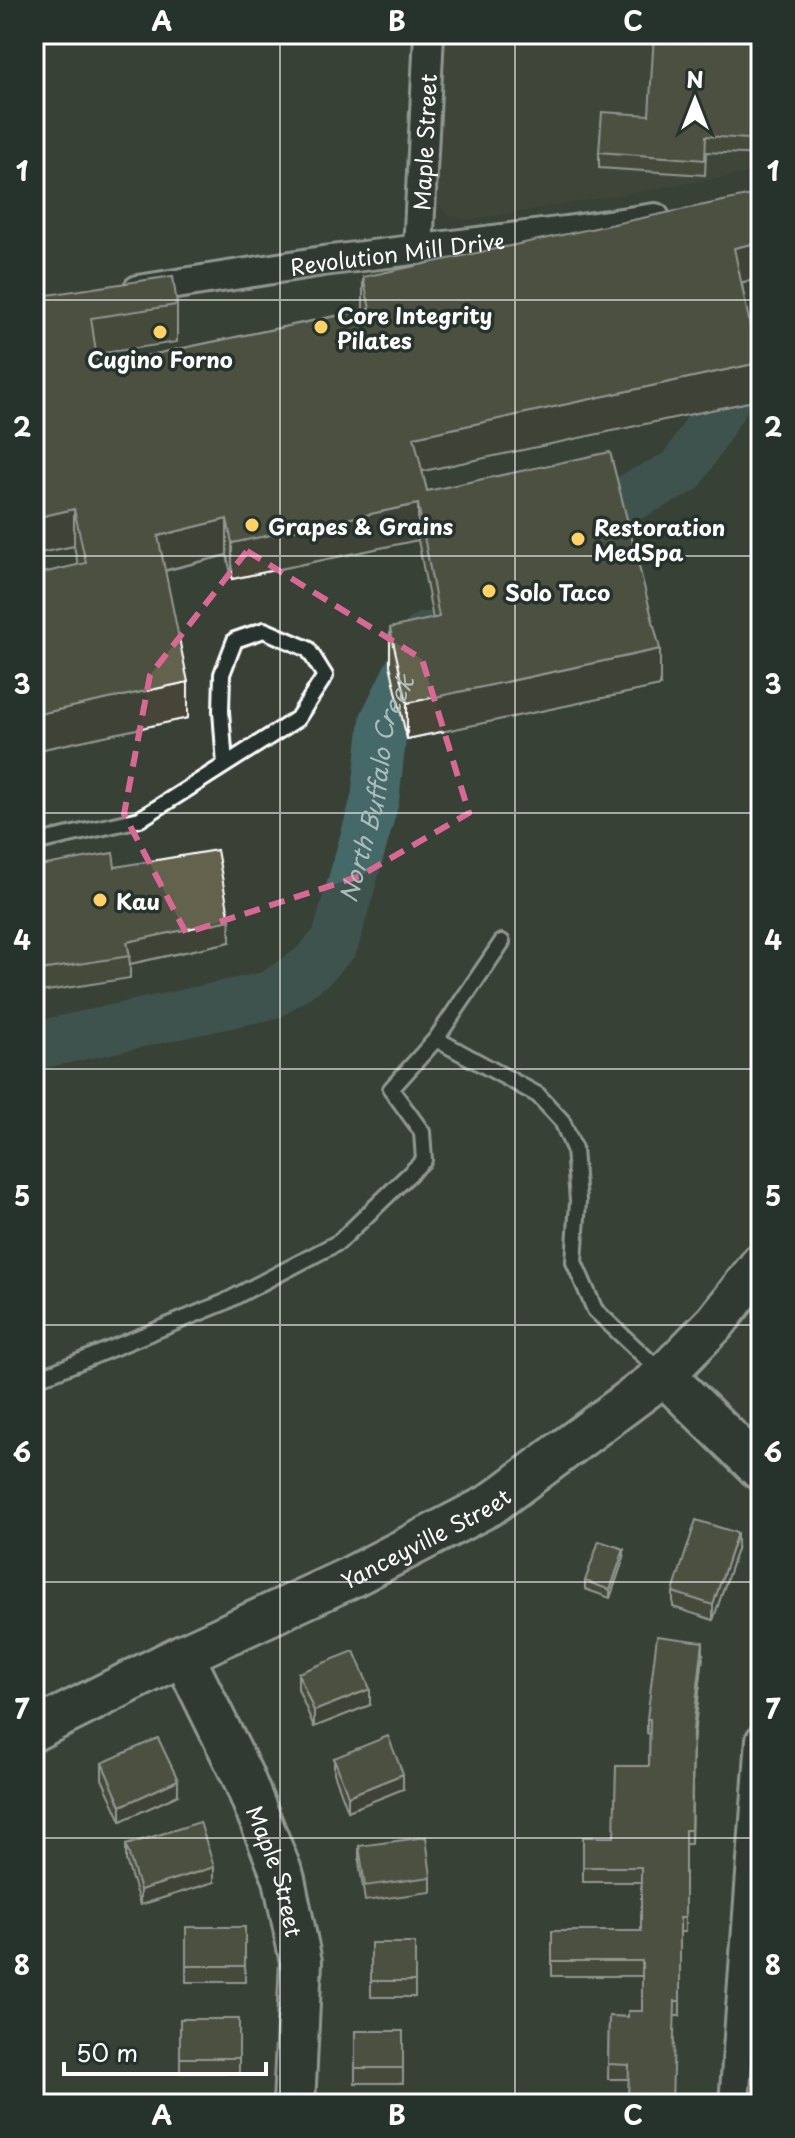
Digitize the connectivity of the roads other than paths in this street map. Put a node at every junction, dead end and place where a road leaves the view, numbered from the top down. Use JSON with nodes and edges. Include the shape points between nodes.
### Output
{"nodes":[{"id":1,"x":429,"y":34,"type":"edge"},
{"id":2,"x":686,"y":213,"type":"edge"},
{"id":3,"x":418,"y":250,"type":"junction"},
{"id":4,"x":109,"y":294,"type":"edge"},
{"id":5,"x":225,"y":765,"type":"junction"},
{"id":6,"x":34,"y":843,"type":"edge"},
{"id":7,"x":502,"y":942,"type":"dead end"},
{"id":8,"x":436,"y":1039,"type":"junction"},
{"id":9,"x":761,"y":1264,"type":"edge"},
{"id":10,"x":664,"y":1375,"type":"junction"},
{"id":11,"x":34,"y":1378,"type":"edge"},
{"id":12,"x":761,"y":1470,"type":"edge"},
{"id":13,"x":183,"y":1655,"type":"junction"},
{"id":14,"x":34,"y":1730,"type":"edge"},
{"id":15,"x":761,"y":1739,"type":"edge"},
{"id":16,"x":294,"y":2104,"type":"edge"},
{"id":17,"x":734,"y":2104,"type":"edge"}],
"edges":[{"from":1,"to":3,"type":"street","name":"Maple Street"},
{"from":2,"to":3,"type":"street","name":"Revolution Mill Drive"},
{"from":3,"to":4,"type":"street","name":"Revolution Mill Drive"},
{"from":5,"to":5,"type":"lane","via":[[222,674],[235,640],[264,630],[308,649],[325,676],[297,719]]},
{"from":5,"to":6,"type":"lane","via":[[140,819]]},
{"from":7,"to":8,"type":"lane"},
{"from":8,"to":10,"type":"lane","via":[[538,1095],[562,1121],[574,1149],[574,1262],[595,1310]]},
{"from":8,"to":11,"type":"lane","via":[[391,1089],[422,1132],[424,1160],[339,1242],[223,1303]]},
{"from":9,"to":10,"type":"main road","name":"Yanceyville Street","via":[[716,1322]]},
{"from":10,"to":12,"type":"main road"},
{"from":10,"to":13,"type":"main road","name":"Yanceyville Street","via":[[490,1505]]},
{"from":13,"to":14,"type":"main road","name":"Yanceyville Street"},
{"from":13,"to":16,"type":"main road","name":"Maple Street","via":[[243,1777],[284,1879],[301,1962]]},
{"from":15,"to":17,"type":"street"}]}
